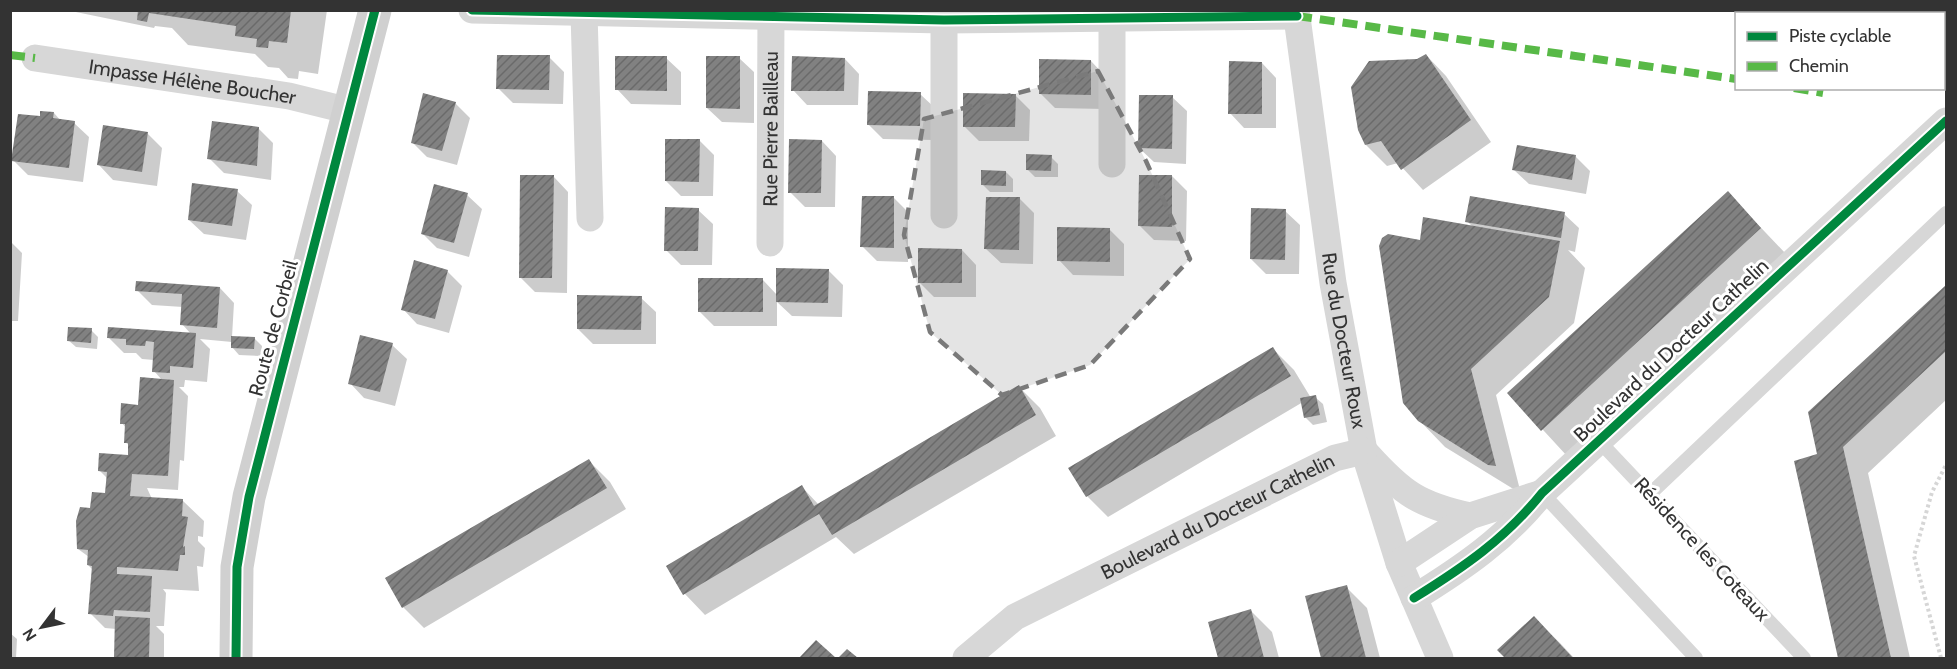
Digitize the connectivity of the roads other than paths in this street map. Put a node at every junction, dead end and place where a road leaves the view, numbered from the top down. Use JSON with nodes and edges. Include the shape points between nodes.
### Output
{"nodes":[{"id":1,"x":375,"y":10,"type":"edge"},
{"id":2,"x":472,"y":10,"type":"edge"},
{"id":3,"x":584,"y":13,"type":"junction"},
{"id":4,"x":771,"y":13,"type":"edge"},
{"id":5,"x":1112,"y":14,"type":"edge"},
{"id":6,"x":1296,"y":14,"type":"edge"},
{"id":7,"x":944,"y":15,"type":"edge"},
{"id":8,"x":34,"y":58,"type":"dead end"},
{"id":9,"x":350,"y":111,"type":"junction"},
{"id":10,"x":1947,"y":121,"type":"edge"},
{"id":11,"x":1112,"y":164,"type":"dead end"},
{"id":12,"x":1947,"y":213,"type":"edge"},
{"id":13,"x":944,"y":215,"type":"dead end"},
{"id":14,"x":590,"y":218,"type":"dead end"},
{"id":15,"x":770,"y":243,"type":"dead end"},
{"id":16,"x":1599,"y":441,"type":"junction"},
{"id":17,"x":1364,"y":451,"type":"junction"},
{"id":18,"x":1542,"y":493,"type":"junction"},
{"id":19,"x":1650,"y":495,"type":"junction"},
{"id":20,"x":1470,"y":516,"type":"junction"},
{"id":21,"x":1399,"y":563,"type":"junction"},
{"id":22,"x":1414,"y":598,"type":"junction"},
{"id":23,"x":236,"y":658,"type":"edge"},
{"id":24,"x":966,"y":658,"type":"edge"},
{"id":25,"x":1440,"y":658,"type":"edge"},
{"id":26,"x":1696,"y":658,"type":"edge"},
{"id":27,"x":1804,"y":658,"type":"edge"}],
"edges":[{"from":1,"to":9,"type":"main road","name":"Route de Corbeil"},
{"from":2,"to":3,"type":"street"},
{"from":3,"to":4,"type":"street"},
{"from":3,"to":14,"type":"street"},
{"from":4,"to":7,"type":"street"},
{"from":4,"to":15,"type":"street","name":"Rue Pierre Bailleau"},
{"from":5,"to":6,"type":"street"},
{"from":5,"to":7,"type":"street"},
{"from":5,"to":11,"type":"street"},
{"from":6,"to":17,"type":"street","name":"Rue du Docteur Roux","via":[[1333,283]]},
{"from":7,"to":13,"type":"street"},
{"from":8,"to":9,"type":"street","name":"Impasse Hélène Boucher","via":[[289,96]]},
{"from":9,"to":23,"type":"main road","name":"Route de Corbeil","via":[[249,497],[237,567]]},
{"from":10,"to":16,"type":"street","name":"Boulevard du Docteur Cathelin"},
{"from":12,"to":19,"type":"lane"},
{"from":16,"to":18,"type":"street","name":"Boulevard du Docteur Cathelin"},
{"from":16,"to":19,"type":"lane","name":"Résidence les Coteaux"},
{"from":17,"to":20,"type":"street","name":"Boulevard du Docteur Cathelin","via":[[1406,493],[1437,509]]},
{"from":17,"to":21,"type":"street","name":"Rue du Docteur Roux"},
{"from":17,"to":24,"type":"street","name":"Boulevard du Docteur Cathelin","via":[[1335,458],[1015,617]]},
{"from":18,"to":20,"type":"street","name":"Boulevard du Docteur Cathelin"},
{"from":18,"to":22,"type":"street","name":"Boulevard du Docteur Cathelin","via":[[1517,524],[1470,563]]},
{"from":18,"to":26,"type":"lane"},
{"from":19,"to":27,"type":"lane","name":"Résidence les Coteaux"},
{"from":20,"to":21,"type":"street","name":"Boulevard du Docteur Cathelin"},
{"from":21,"to":22,"type":"street","name":"Rue du Docteur Roux"},
{"from":22,"to":25,"type":"street","name":"Rue du Docteur Roux"}]}
